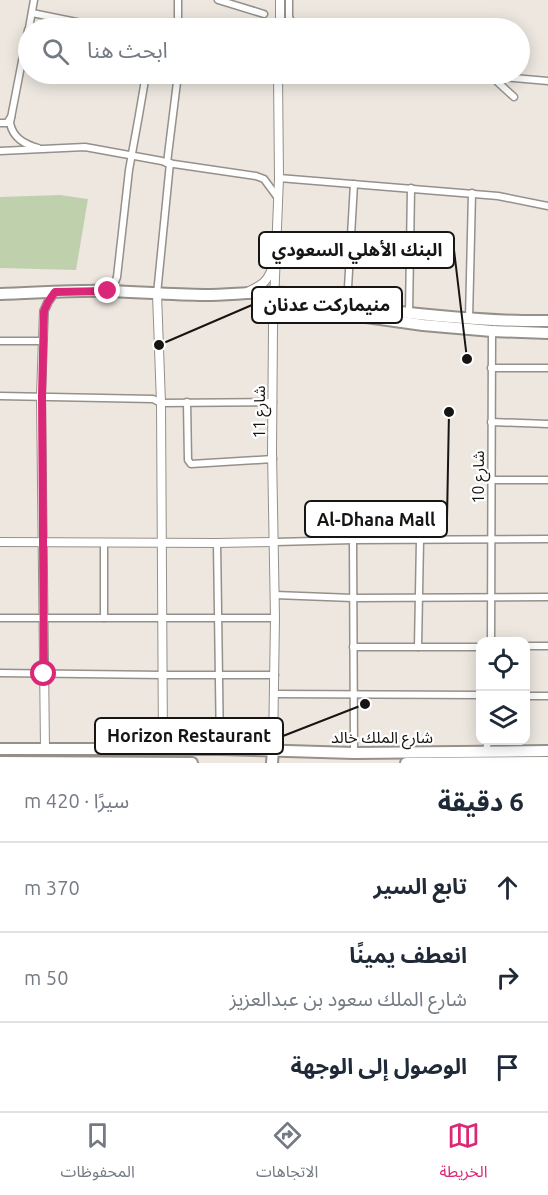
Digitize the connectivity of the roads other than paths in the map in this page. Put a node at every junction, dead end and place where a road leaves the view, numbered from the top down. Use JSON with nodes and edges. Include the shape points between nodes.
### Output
{"nodes":[{"id":1,"x":34,"y":0,"type":"edge"},
{"id":2,"x":178,"y":0,"type":"edge"},
{"id":3,"x":218,"y":0,"type":"edge"},
{"id":4,"x":280,"y":0,"type":"edge"},
{"id":5,"x":289,"y":0,"type":"edge"},
{"id":6,"x":32,"y":13,"type":"junction"},
{"id":7,"x":264,"y":14,"type":"dead end"},
{"id":8,"x":31,"y":18,"type":"edge"},
{"id":9,"x":57,"y":18,"type":"edge"},
{"id":10,"x":178,"y":18,"type":"edge"},
{"id":11,"x":280,"y":18,"type":"edge"},
{"id":12,"x":290,"y":18,"type":"edge"},
{"id":13,"x":530,"y":79,"type":"edge"},
{"id":14,"x":548,"y":81,"type":"edge"},
{"id":15,"x":18,"y":84,"type":"edge"},
{"id":16,"x":145,"y":84,"type":"edge"},
{"id":17,"x":177,"y":84,"type":"edge"},
{"id":18,"x":278,"y":84,"type":"edge"},
{"id":19,"x":499,"y":84,"type":"edge"},
{"id":20,"x":514,"y":97,"type":"dead end"},
{"id":21,"x":12,"y":117,"type":"junction"},
{"id":22,"x":0,"y":123,"type":"edge"},
{"id":23,"x":47,"y":149,"type":"junction"},
{"id":24,"x":0,"y":151,"type":"edge"},
{"id":25,"x":131,"y":156,"type":"junction"},
{"id":26,"x":169,"y":163,"type":"junction"},
{"id":27,"x":279,"y":178,"type":"junction"},
{"id":28,"x":354,"y":184,"type":"junction"},
{"id":29,"x":411,"y":188,"type":"junction"},
{"id":30,"x":472,"y":193,"type":"junction"},
{"id":31,"x":278,"y":198,"type":"junction"},
{"id":32,"x":548,"y":206,"type":"edge"},
{"id":33,"x":276,"y":259,"type":"junction"},
{"id":34,"x":108,"y":291,"type":"junction"},
{"id":35,"x":55,"y":292,"type":"junction"},
{"id":36,"x":246,"y":292,"type":"junction"},
{"id":37,"x":0,"y":294,"type":"edge"},
{"id":38,"x":158,"y":294,"type":"junction"},
{"id":39,"x":274,"y":298,"type":"junction"},
{"id":40,"x":347,"y":305,"type":"junction"},
{"id":41,"x":409,"y":314,"type":"junction"},
{"id":42,"x":469,"y":319,"type":"junction"},
{"id":43,"x":548,"y":321,"type":"edge"},
{"id":44,"x":507,"y":322,"type":"junction"},
{"id":45,"x":492,"y":331,"type":"junction"},
{"id":46,"x":548,"y":333,"type":"edge"},
{"id":47,"x":0,"y":341,"type":"edge"},
{"id":48,"x":42,"y":341,"type":"junction"},
{"id":49,"x":491,"y":368,"type":"junction"},
{"id":50,"x":548,"y":368,"type":"edge"},
{"id":51,"x":0,"y":396,"type":"edge"},
{"id":52,"x":42,"y":396,"type":"junction"},
{"id":53,"x":187,"y":402,"type":"junction"},
{"id":54,"x":273,"y":402,"type":"junction"},
{"id":55,"x":161,"y":403,"type":"junction"},
{"id":56,"x":491,"y":422,"type":"junction"},
{"id":57,"x":548,"y":424,"type":"edge"},
{"id":58,"x":273,"y":459,"type":"junction"},
{"id":59,"x":491,"y":480,"type":"junction"},
{"id":60,"x":548,"y":480,"type":"edge"},
{"id":61,"x":353,"y":540,"type":"junction"},
{"id":62,"x":420,"y":540,"type":"junction"},
{"id":63,"x":491,"y":540,"type":"junction"},
{"id":64,"x":548,"y":540,"type":"edge"},
{"id":65,"x":0,"y":542,"type":"edge"},
{"id":66,"x":275,"y":542,"type":"junction"},
{"id":67,"x":44,"y":543,"type":"junction"},
{"id":68,"x":104,"y":543,"type":"junction"},
{"id":69,"x":162,"y":543,"type":"junction"},
{"id":70,"x":217,"y":543,"type":"junction"},
{"id":71,"x":275,"y":595,"type":"junction"},
{"id":72,"x":419,"y":597,"type":"junction"},
{"id":73,"x":491,"y":597,"type":"junction"},
{"id":74,"x":548,"y":597,"type":"edge"},
{"id":75,"x":352,"y":598,"type":"junction"},
{"id":76,"x":0,"y":618,"type":"edge"},
{"id":77,"x":44,"y":618,"type":"junction"},
{"id":78,"x":104,"y":618,"type":"junction"},
{"id":79,"x":218,"y":618,"type":"junction"},
{"id":80,"x":275,"y":618,"type":"junction"},
{"id":81,"x":163,"y":619,"type":"junction"},
{"id":82,"x":491,"y":637,"type":"edge"},
{"id":83,"x":476,"y":646,"type":"edge"},
{"id":84,"x":530,"y":646,"type":"edge"},
{"id":85,"x":548,"y":646,"type":"edge"},
{"id":86,"x":353,"y":647,"type":"junction"},
{"id":87,"x":418,"y":647,"type":"junction"},
{"id":88,"x":0,"y":673,"type":"edge"},
{"id":89,"x":44,"y":674,"type":"junction"},
{"id":90,"x":163,"y":675,"type":"junction"},
{"id":91,"x":219,"y":675,"type":"junction"},
{"id":92,"x":275,"y":675,"type":"junction"},
{"id":93,"x":275,"y":694,"type":"junction"},
{"id":94,"x":353,"y":695,"type":"junction"},
{"id":95,"x":476,"y":695,"type":"edge"},
{"id":96,"x":530,"y":696,"type":"edge"},
{"id":97,"x":548,"y":696,"type":"edge"},
{"id":98,"x":0,"y":749,"type":"edge"},
{"id":99,"x":45,"y":749,"type":"junction"},
{"id":100,"x":163,"y":749,"type":"junction"},
{"id":101,"x":219,"y":749,"type":"junction"},
{"id":102,"x":273,"y":750,"type":"junction"},
{"id":103,"x":548,"y":752,"type":"edge"},
{"id":104,"x":354,"y":753,"type":"junction"},
{"id":105,"x":487,"y":759,"type":"edge"},
{"id":106,"x":0,"y":762,"type":"edge"},
{"id":107,"x":45,"y":762,"type":"edge"},
{"id":108,"x":102,"y":762,"type":"edge"},
{"id":109,"x":548,"y":762,"type":"edge"},
{"id":110,"x":165,"y":763,"type":"edge"},
{"id":111,"x":192,"y":763,"type":"edge"},
{"id":112,"x":272,"y":763,"type":"edge"},
{"id":113,"x":406,"y":763,"type":"edge"},
{"id":114,"x":419,"y":763,"type":"edge"}],
"edges":[{"from":1,"to":6,"type":"street"},
{"from":2,"to":10,"type":"street"},
{"from":3,"to":7,"type":"street"},
{"from":4,"to":11,"type":"street"},
{"from":5,"to":12,"type":"street"},
{"from":6,"to":8,"type":"street"},
{"from":6,"to":9,"type":"street"},
{"from":13,"to":14,"type":"street"},
{"from":15,"to":21,"type":"street"},
{"from":16,"to":25,"type":"street"},
{"from":17,"to":26,"type":"street"},
{"from":18,"to":27,"type":"street","name":"شارع 11"},
{"from":19,"to":20,"type":"street"},
{"from":21,"to":22,"type":"street","via":[[7,123]]},
{"from":21,"to":23,"type":"street","via":[[14,134],[32,146]]},
{"from":23,"to":24,"type":"street"},
{"from":23,"to":25,"type":"street","via":[[85,147]]},
{"from":25,"to":26,"type":"street"},
{"from":25,"to":34,"type":"street","via":[[117,277]]},
{"from":26,"to":31,"type":"street","via":[[261,177]]},
{"from":26,"to":38,"type":"street"},
{"from":27,"to":28,"type":"street"},
{"from":27,"to":31,"type":"street","name":"شارع 11"},
{"from":28,"to":29,"type":"street"},
{"from":28,"to":40,"type":"street"},
{"from":29,"to":30,"type":"street"},
{"from":29,"to":41,"type":"street"},
{"from":30,"to":32,"type":"street"},
{"from":30,"to":42,"type":"street"},
{"from":31,"to":33,"type":"street","name":"شارع 11"},
{"from":33,"to":36,"type":"street","via":[[262,285]]},
{"from":33,"to":39,"type":"street","name":"شارع 11"},
{"from":34,"to":35,"type":"main road"},
{"from":34,"to":38,"type":"main road"},
{"from":35,"to":37,"type":"main road"},
{"from":35,"to":48,"type":"street","via":[[44,311]]},
{"from":36,"to":38,"type":"main road"},
{"from":36,"to":39,"type":"main road"},
{"from":38,"to":55,"type":"street"},
{"from":39,"to":40,"type":"main road","via":[[290,293]]},
{"from":39,"to":45,"type":"main road","via":[[423,325]]},
{"from":39,"to":54,"type":"street","name":"شارع 11"},
{"from":40,"to":41,"type":"main road"},
{"from":41,"to":42,"type":"main road"},
{"from":42,"to":44,"type":"main road"},
{"from":43,"to":44,"type":"main road"},
{"from":44,"to":45,"type":"street"},
{"from":45,"to":46,"type":"main road"},
{"from":45,"to":49,"type":"street","name":"شارع 10"},
{"from":47,"to":48,"type":"street"},
{"from":48,"to":52,"type":"street"},
{"from":49,"to":50,"type":"street"},
{"from":49,"to":56,"type":"street","name":"شارع 10"},
{"from":51,"to":52,"type":"street"},
{"from":52,"to":55,"type":"street","via":[[153,399]]},
{"from":52,"to":67,"type":"street"},
{"from":53,"to":54,"type":"street"},
{"from":53,"to":55,"type":"street"},
{"from":53,"to":58,"type":"street","via":[[191,464]]},
{"from":54,"to":58,"type":"street","name":"شارع 11"},
{"from":55,"to":69,"type":"street"},
{"from":56,"to":57,"type":"street"},
{"from":56,"to":59,"type":"street","name":"شارع 10"},
{"from":58,"to":66,"type":"street","name":"شارع 11"},
{"from":59,"to":60,"type":"street"},
{"from":59,"to":63,"type":"street","name":"شارع 10"},
{"from":61,"to":62,"type":"street"},
{"from":61,"to":66,"type":"street"},
{"from":61,"to":75,"type":"street"},
{"from":62,"to":63,"type":"street"},
{"from":62,"to":72,"type":"street"},
{"from":63,"to":64,"type":"street"},
{"from":63,"to":73,"type":"street","name":"شارع 10"},
{"from":65,"to":67,"type":"street"},
{"from":66,"to":70,"type":"street"},
{"from":66,"to":71,"type":"street","name":"شارع 11"},
{"from":67,"to":68,"type":"street"},
{"from":67,"to":77,"type":"street"},
{"from":68,"to":69,"type":"street"},
{"from":68,"to":78,"type":"street"},
{"from":69,"to":70,"type":"street"},
{"from":69,"to":81,"type":"street"},
{"from":70,"to":79,"type":"street"},
{"from":71,"to":75,"type":"street"},
{"from":71,"to":80,"type":"street","name":"شارع 11"},
{"from":72,"to":73,"type":"street"},
{"from":72,"to":75,"type":"street"},
{"from":72,"to":87,"type":"street"},
{"from":73,"to":74,"type":"street"},
{"from":73,"to":82,"type":"street","name":"شارع 10"},
{"from":75,"to":86,"type":"street"},
{"from":76,"to":77,"type":"street"},
{"from":77,"to":78,"type":"street"},
{"from":77,"to":89,"type":"street"},
{"from":78,"to":81,"type":"street"},
{"from":79,"to":80,"type":"street"},
{"from":79,"to":81,"type":"street"},
{"from":79,"to":91,"type":"street"},
{"from":80,"to":92,"type":"street","name":"شارع 11"},
{"from":81,"to":90,"type":"street"},
{"from":83,"to":87,"type":"street"},
{"from":84,"to":85,"type":"street"},
{"from":86,"to":87,"type":"street"},
{"from":86,"to":94,"type":"street"},
{"from":88,"to":89,"type":"street"},
{"from":89,"to":90,"type":"street"},
{"from":89,"to":99,"type":"street"},
{"from":90,"to":91,"type":"street"},
{"from":90,"to":100,"type":"street"},
{"from":91,"to":92,"type":"street"},
{"from":91,"to":101,"type":"street"},
{"from":92,"to":93,"type":"street","name":"شارع 11"},
{"from":93,"to":94,"type":"street"},
{"from":93,"to":102,"type":"street","name":"شارع 11"},
{"from":94,"to":95,"type":"street"},
{"from":94,"to":104,"type":"street"},
{"from":96,"to":97,"type":"street"},
{"from":98,"to":99,"type":"main road","name":"شارع الملك خالد"},
{"from":99,"to":100,"type":"main road","name":"شارع الملك خالد"},
{"from":100,"to":101,"type":"main road","name":"شارع الملك خالد"},
{"from":101,"to":102,"type":"main road","name":"شارع الملك خالد"},
{"from":102,"to":104,"type":"main road","name":"شارع الملك خالد"},
{"from":102,"to":112,"type":"main road"},
{"from":103,"to":105,"type":"main road","name":"شارع الملك خالد"},
{"from":104,"to":105,"type":"main road","name":"شارع الملك خالد"},
{"from":105,"to":109,"type":"main road"},
{"from":105,"to":114,"type":"main road","name":"شارع الملك خالد"},
{"from":106,"to":107,"type":"main road"},
{"from":107,"to":108,"type":"main road"},
{"from":108,"to":110,"type":"main road"},
{"from":110,"to":111,"type":"main road"},
{"from":113,"to":114,"type":"main road","name":"شارع الملك خالد"}]}
